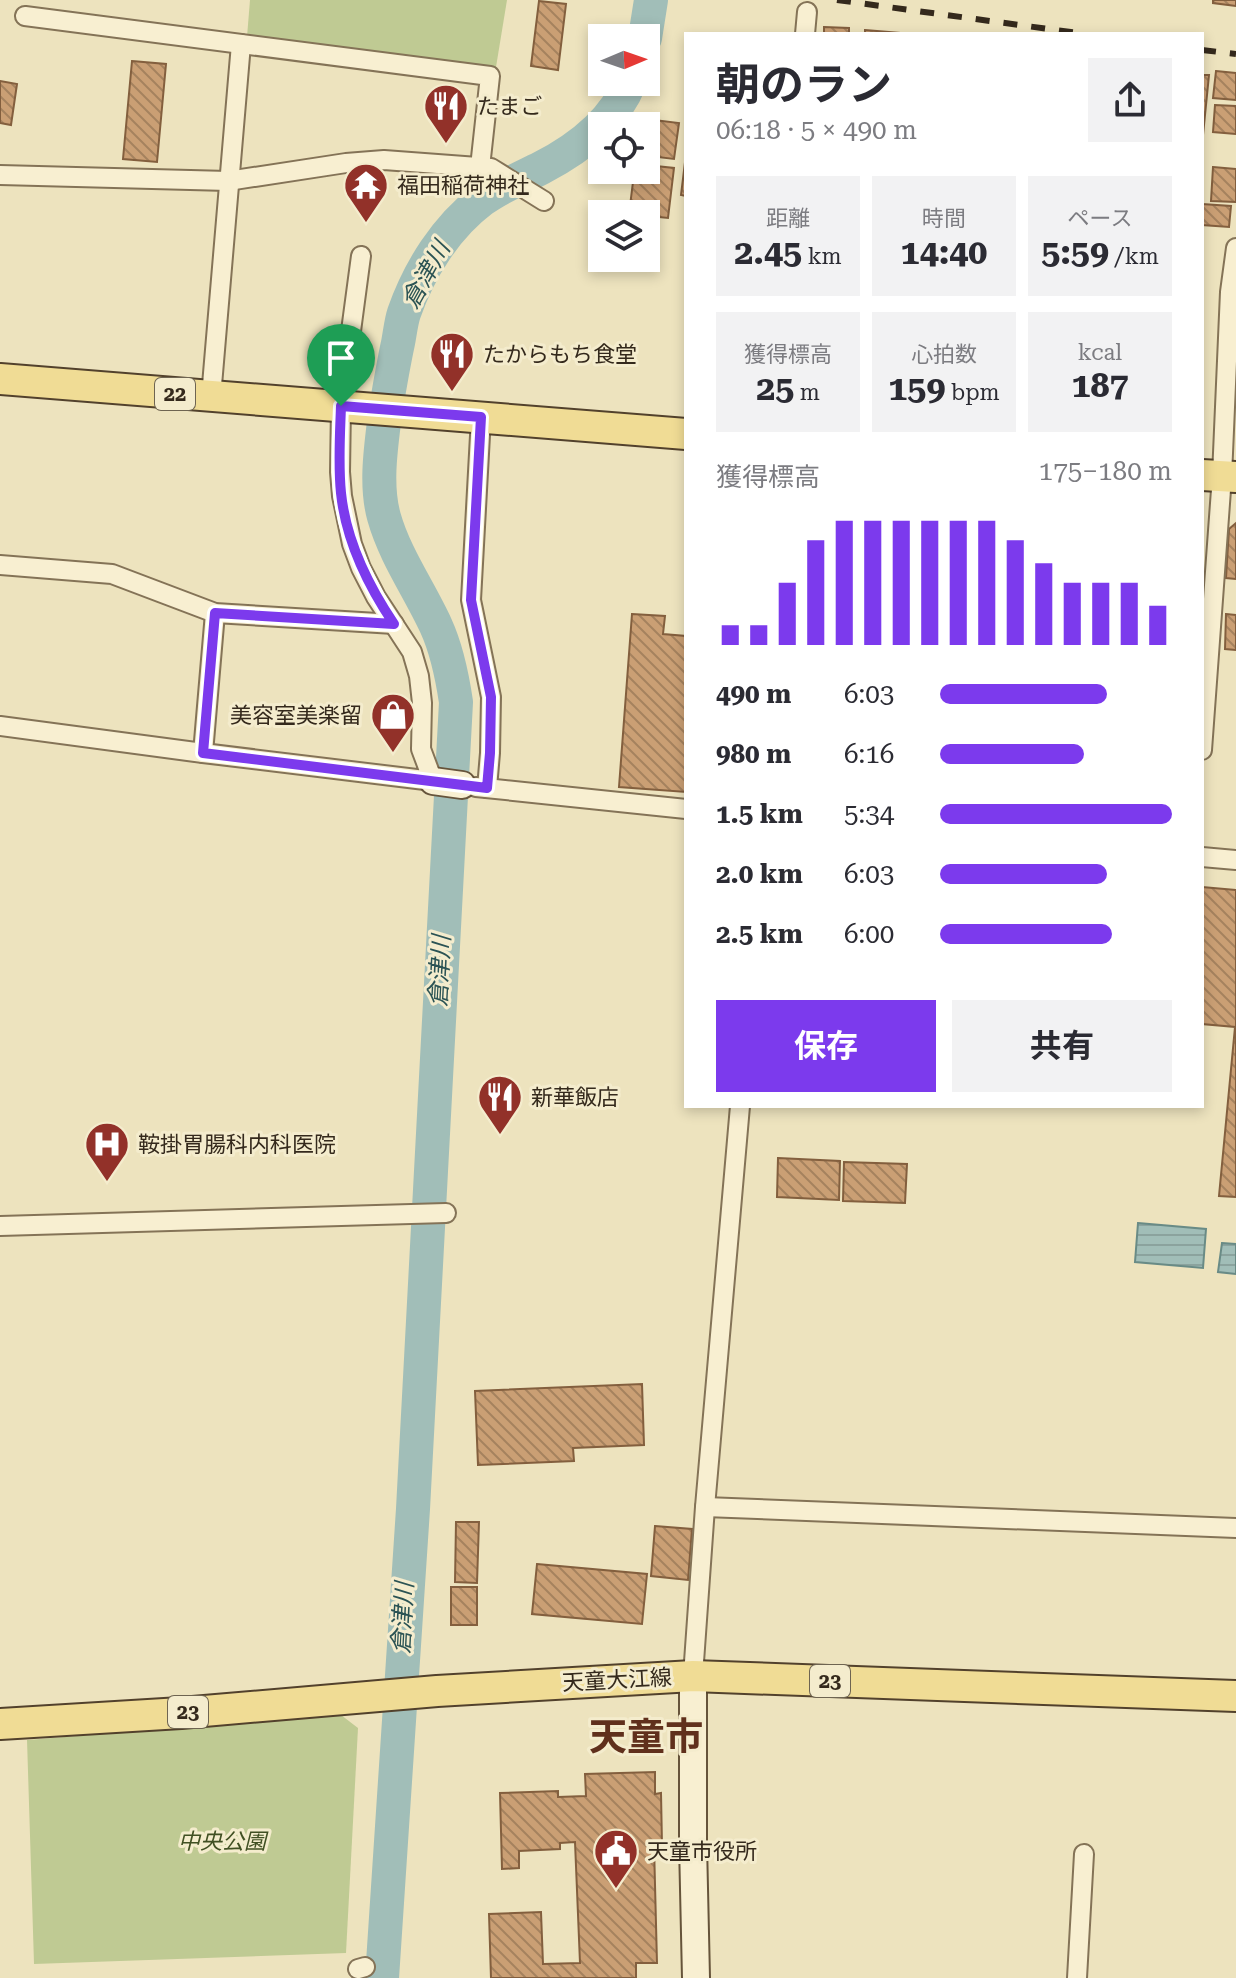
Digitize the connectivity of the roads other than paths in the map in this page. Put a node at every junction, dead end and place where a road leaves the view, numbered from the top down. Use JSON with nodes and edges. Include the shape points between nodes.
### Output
{"nodes":[{"id":1,"x":807,"y":12,"type":"dead end"},
{"id":2,"x":25,"y":16,"type":"dead end"},
{"id":3,"x":805,"y":32,"type":"edge"},
{"id":4,"x":241,"y":44,"type":"junction"},
{"id":5,"x":486,"y":167,"type":"junction"},
{"id":6,"x":0,"y":175,"type":"edge"},
{"id":7,"x":228,"y":181,"type":"junction"},
{"id":8,"x":544,"y":201,"type":"dead end"},
{"id":9,"x":1236,"y":248,"type":"edge"},
{"id":10,"x":361,"y":256,"type":"dead end"},
{"id":11,"x":0,"y":379,"type":"edge"},
{"id":12,"x":211,"y":397,"type":"junction"},
{"id":13,"x":346,"y":407,"type":"junction"},
{"id":14,"x":481,"y":417,"type":"junction"},
{"id":15,"x":684,"y":434,"type":"edge"},
{"id":16,"x":1220,"y":476,"type":"edge"},
{"id":17,"x":0,"y":565,"type":"edge"},
{"id":18,"x":215,"y":613,"type":"junction"},
{"id":19,"x":394,"y":624,"type":"junction"},
{"id":20,"x":1204,"y":720,"type":"edge"},
{"id":21,"x":0,"y":726,"type":"edge"},
{"id":22,"x":203,"y":753,"type":"junction"},
{"id":23,"x":433,"y":781,"type":"junction"},
{"id":24,"x":474,"y":786,"type":"junction"},
{"id":25,"x":684,"y":809,"type":"edge"},
{"id":26,"x":1204,"y":857,"type":"edge"},
{"id":27,"x":1236,"y":860,"type":"edge"},
{"id":28,"x":740,"y":1108,"type":"edge"},
{"id":29,"x":446,"y":1213,"type":"dead end"},
{"id":30,"x":0,"y":1226,"type":"edge"},
{"id":31,"x":705,"y":1507,"type":"junction"},
{"id":32,"x":1236,"y":1528,"type":"edge"},
{"id":33,"x":693,"y":1676,"type":"junction"},
{"id":34,"x":1236,"y":1696,"type":"edge"},
{"id":35,"x":0,"y":1724,"type":"edge"},
{"id":36,"x":1084,"y":1854,"type":"dead end"},
{"id":37,"x":696,"y":1978,"type":"edge"},
{"id":38,"x":1077,"y":1978,"type":"edge"}],
"edges":[{"from":1,"to":3,"type":"street"},
{"from":2,"to":4,"type":"street"},
{"from":4,"to":5,"type":"street","via":[[490,76]]},
{"from":4,"to":7,"type":"street"},
{"from":5,"to":7,"type":"street","via":[[384,160]]},
{"from":5,"to":8,"type":"street"},
{"from":6,"to":7,"type":"street"},
{"from":7,"to":12,"type":"street"},
{"from":9,"to":16,"type":"street"},
{"from":10,"to":13,"type":"street"},
{"from":11,"to":12,"type":"main road","number":"22"},
{"from":12,"to":13,"type":"main road","number":"22"},
{"from":13,"to":14,"type":"main road","number":"22"},
{"from":13,"to":19,"type":"street","via":[[340,472],[347,523],[361,568]]},
{"from":14,"to":15,"type":"main road","number":"22"},
{"from":14,"to":24,"type":"street","via":[[471,600],[491,697],[490,753]]},
{"from":16,"to":20,"type":"street"},
{"from":17,"to":18,"type":"street","via":[[112,574]]},
{"from":18,"to":19,"type":"street"},
{"from":18,"to":22,"type":"street"},
{"from":19,"to":23,"type":"street","via":[[412,652],[419,676],[421,749]]},
{"from":21,"to":22,"type":"street"},
{"from":22,"to":23,"type":"street"},
{"from":23,"to":24,"type":"street"},
{"from":24,"to":25,"type":"street"},
{"from":26,"to":27,"type":"street"},
{"from":28,"to":31,"type":"street"},
{"from":29,"to":30,"type":"street"},
{"from":31,"to":32,"type":"street"},
{"from":31,"to":33,"type":"street"},
{"from":33,"to":34,"type":"main road","name":"天童大江線","number":"23"},
{"from":33,"to":35,"type":"main road","name":"天童大江線","number":"23"},
{"from":33,"to":37,"type":"street"},
{"from":36,"to":38,"type":"street"}]}
